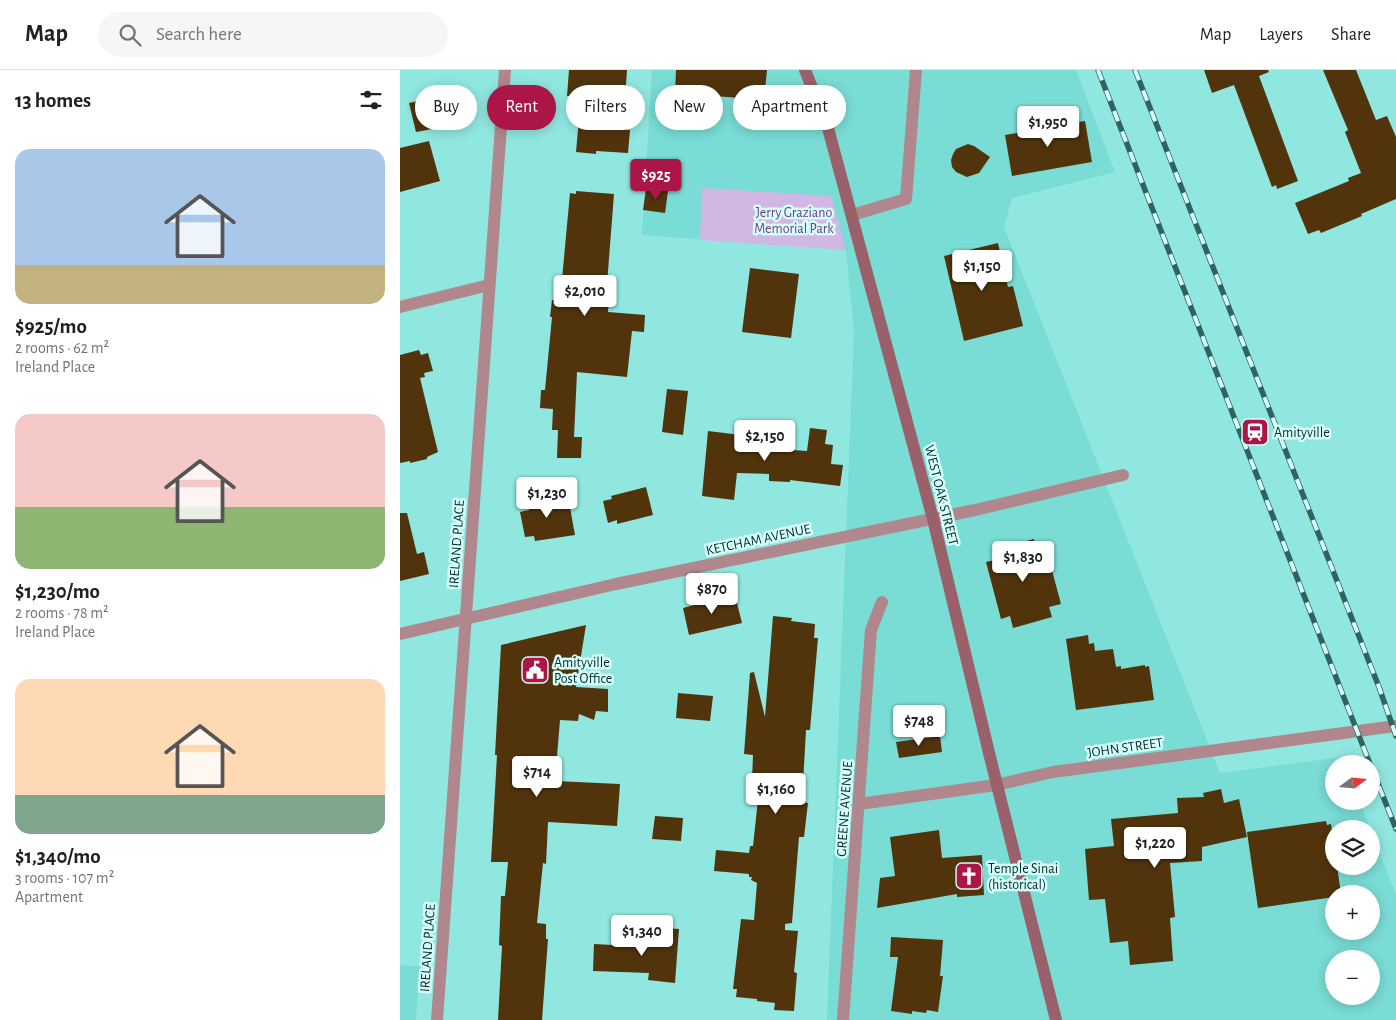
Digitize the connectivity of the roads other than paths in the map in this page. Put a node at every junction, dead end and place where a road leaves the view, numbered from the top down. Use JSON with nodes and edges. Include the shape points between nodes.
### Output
{"nodes":[{"id":1,"x":505,"y":70,"type":"edge"},
{"id":2,"x":805,"y":70,"type":"edge"},
{"id":3,"x":916,"y":70,"type":"edge"},
{"id":4,"x":852,"y":215,"type":"junction"},
{"id":5,"x":489,"y":285,"type":"junction"},
{"id":6,"x":400,"y":307,"type":"edge"},
{"id":7,"x":1122,"y":475,"type":"dead end"},
{"id":8,"x":933,"y":519,"type":"junction"},
{"id":9,"x":882,"y":602,"type":"dead end"},
{"id":10,"x":466,"y":617,"type":"junction"},
{"id":11,"x":400,"y":634,"type":"edge"},
{"id":12,"x":1396,"y":726,"type":"edge"},
{"id":13,"x":996,"y":785,"type":"junction"},
{"id":14,"x":859,"y":804,"type":"junction"},
{"id":15,"x":437,"y":1020,"type":"edge"},
{"id":16,"x":843,"y":1020,"type":"edge"},
{"id":17,"x":1056,"y":1020,"type":"edge"}],
"edges":[{"from":1,"to":5,"type":"street","name":"IRELAND PLACE"},
{"from":2,"to":4,"type":"main road","name":"WEST OAK STREET","via":[[828,128]]},
{"from":3,"to":4,"type":"street","via":[[906,198]]},
{"from":4,"to":8,"type":"main road","name":"WEST OAK STREET"},
{"from":5,"to":6,"type":"street"},
{"from":5,"to":10,"type":"street","name":"IRELAND PLACE"},
{"from":7,"to":8,"type":"street","name":"KETCHAM AVENUE"},
{"from":8,"to":10,"type":"street","name":"KETCHAM AVENUE"},
{"from":8,"to":13,"type":"main road","name":"WEST OAK STREET"},
{"from":9,"to":14,"type":"street","name":"GREENE AVENUE","via":[[871,630]]},
{"from":10,"to":11,"type":"street","name":"KETCHAM AVENUE"},
{"from":10,"to":15,"type":"street","name":"IRELAND PLACE"},
{"from":12,"to":13,"type":"street","name":"JOHN STREET","via":[[1053,772]]},
{"from":13,"to":14,"type":"street","name":"JOHN STREET"},
{"from":13,"to":17,"type":"main road","name":"WEST OAK STREET"},
{"from":14,"to":16,"type":"street","name":"GREENE AVENUE"}]}
